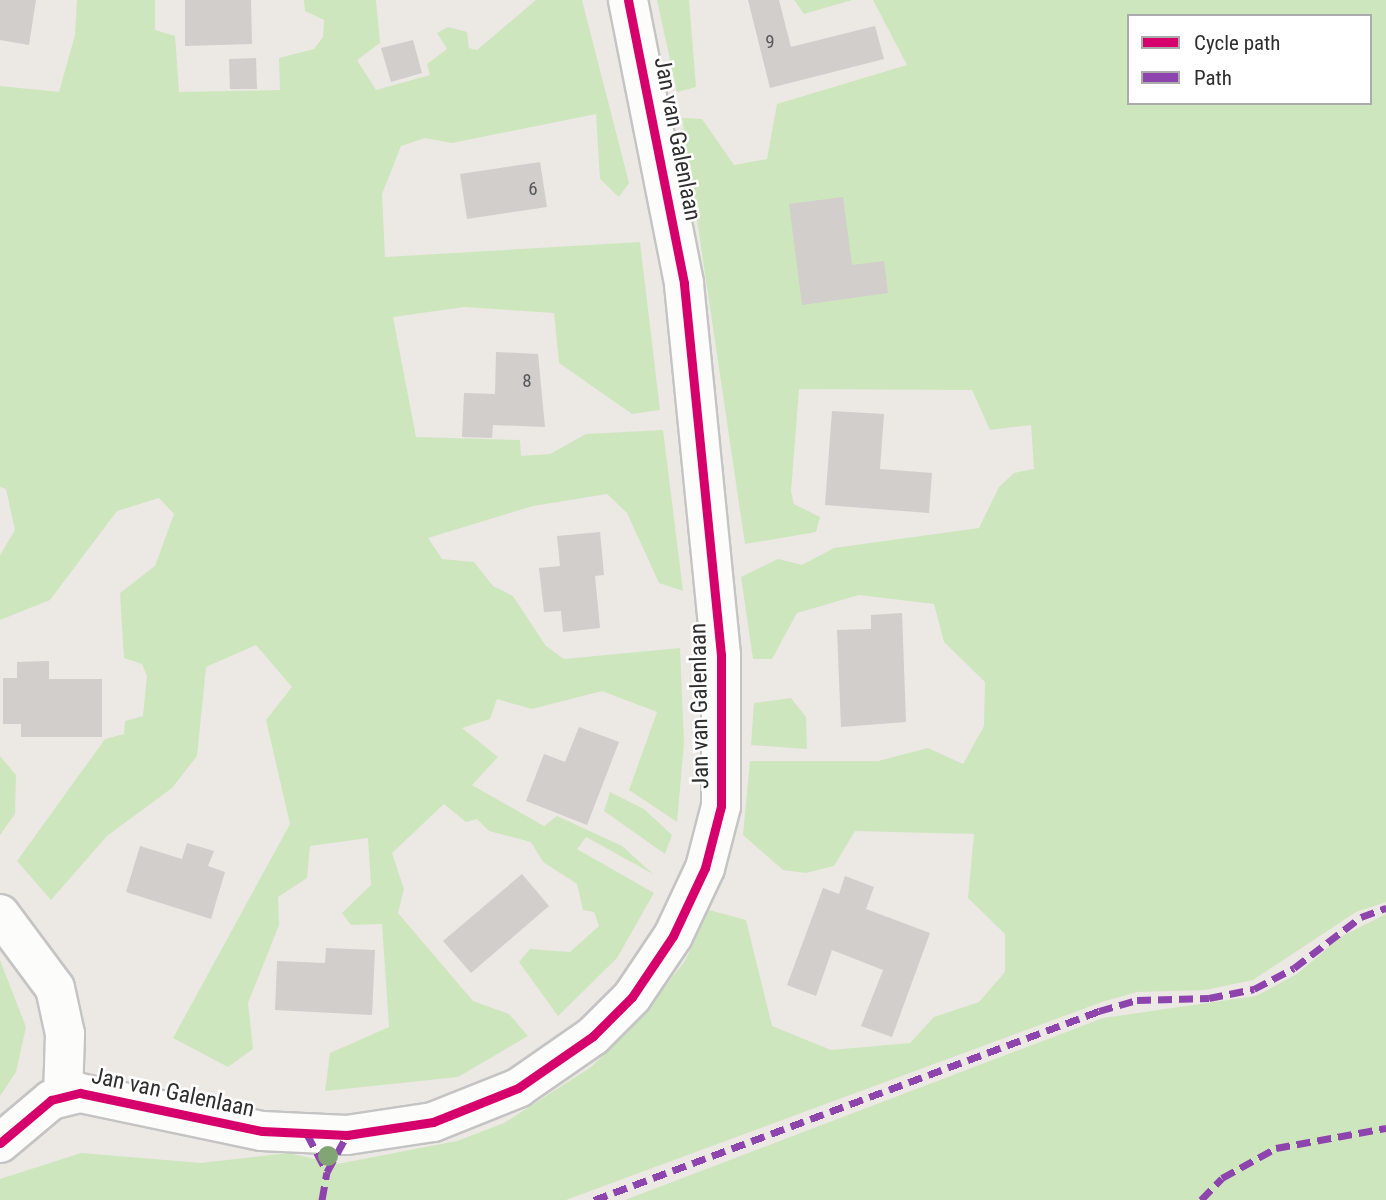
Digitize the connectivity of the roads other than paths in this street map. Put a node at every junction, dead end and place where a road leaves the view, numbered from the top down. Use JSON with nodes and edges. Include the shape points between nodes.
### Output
{"nodes":[{"id":1,"x":628,"y":0,"type":"edge"},
{"id":2,"x":0,"y":914,"type":"edge"},
{"id":3,"x":63,"y":1096,"type":"junction"},
{"id":4,"x":0,"y":1143,"type":"edge"}],
"edges":[{"from":1,"to":3,"type":"street","name":"Jan van Galenlaan","via":[[684,283],[721,655],[721,806],[685,915],[632,997],[593,1036],[517,1088],[433,1122],[347,1135],[262,1131],[201,1123],[97,1095]]},
{"from":2,"to":3,"type":"street","via":[[55,988],[65,1034]]},
{"from":3,"to":4,"type":"street","name":"Jan van Galenlaan"}]}
